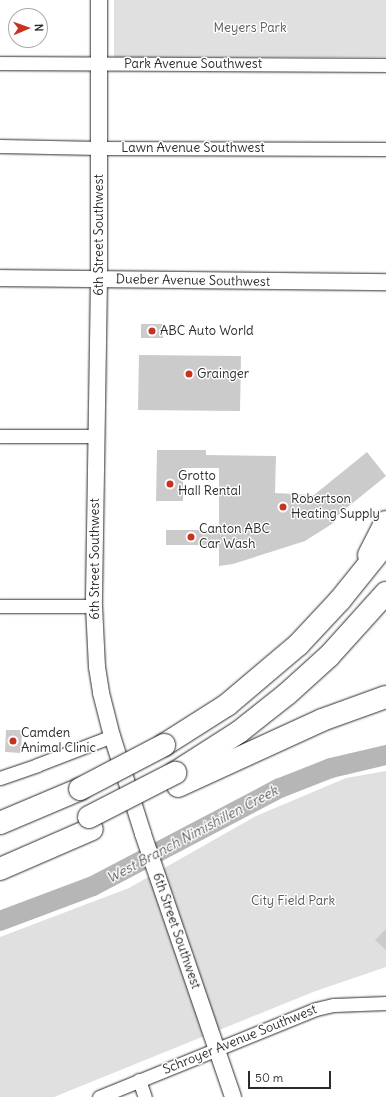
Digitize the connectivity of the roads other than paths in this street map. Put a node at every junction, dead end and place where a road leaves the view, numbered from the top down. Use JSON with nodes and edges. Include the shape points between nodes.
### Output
{"nodes":[{"id":1,"x":99,"y":0,"type":"edge"},
{"id":2,"x":0,"y":63,"type":"edge"},
{"id":3,"x":99,"y":63,"type":"junction"},
{"id":4,"x":386,"y":65,"type":"edge"},
{"id":5,"x":0,"y":146,"type":"edge"},
{"id":6,"x":99,"y":148,"type":"junction"},
{"id":7,"x":386,"y":149,"type":"edge"},
{"id":8,"x":0,"y":278,"type":"edge"},
{"id":9,"x":99,"y":279,"type":"junction"},
{"id":10,"x":386,"y":282,"type":"edge"},
{"id":11,"x":0,"y":436,"type":"edge"},
{"id":12,"x":96,"y":436,"type":"junction"},
{"id":13,"x":386,"y":522,"type":"edge"},
{"id":14,"x":386,"y":543,"type":"edge"},
{"id":15,"x":357,"y":580,"type":"junction"},
{"id":16,"x":386,"y":592,"type":"edge"},
{"id":17,"x":0,"y":606,"type":"edge"},
{"id":18,"x":94,"y":606,"type":"junction"},
{"id":19,"x":386,"y":697,"type":"edge"},
{"id":20,"x":112,"y":736,"type":"junction"},
{"id":21,"x":0,"y":778,"type":"edge"},
{"id":22,"x":176,"y":780,"type":"junction"},
{"id":23,"x":0,"y":822,"type":"edge"},
{"id":24,"x":90,"y":823,"type":"junction"},
{"id":25,"x":0,"y":855,"type":"edge"},
{"id":26,"x":0,"y":868,"type":"edge"},
{"id":27,"x":386,"y":1003,"type":"edge"},
{"id":28,"x":216,"y":1049,"type":"junction"},
{"id":29,"x":140,"y":1080,"type":"junction"},
{"id":30,"x":99,"y":1097,"type":"edge"},
{"id":31,"x":145,"y":1097,"type":"edge"},
{"id":32,"x":233,"y":1097,"type":"edge"}],
"edges":[{"from":1,"to":3,"type":"street","name":"6th Street Southwest"},
{"from":2,"to":3,"type":"street","name":"Park Avenue Southwest"},
{"from":3,"to":4,"type":"street","name":"Park Avenue Southwest"},
{"from":3,"to":6,"type":"street","name":"6th Street Southwest"},
{"from":5,"to":6,"type":"street","name":"Lawn Avenue Southwest"},
{"from":6,"to":7,"type":"street","name":"Lawn Avenue Southwest"},
{"from":6,"to":9,"type":"street","name":"6th Street Southwest"},
{"from":8,"to":9,"type":"street","name":"Dueber Avenue Southwest"},
{"from":9,"to":10,"type":"street","name":"Dueber Avenue Southwest"},
{"from":9,"to":12,"type":"street","name":"6th Street Southwest"},
{"from":11,"to":12,"type":"street"},
{"from":12,"to":18,"type":"street","name":"6th Street Southwest"},
{"from":13,"to":15,"type":"highway"},
{"from":14,"to":15,"type":"highway"},
{"from":15,"to":23,"type":"highway","bridge":true,"via":[[320,622],[271,670],[227,705],[164,745],[80,789]]},
{"from":16,"to":22,"type":"highway","via":[[329,656],[287,694]]},
{"from":17,"to":18,"type":"street"},
{"from":18,"to":20,"type":"street","name":"6th Street Southwest","via":[[97,667]]},
{"from":19,"to":22,"type":"highway","via":[[322,720]]},
{"from":20,"to":21,"type":"street"},
{"from":20,"to":28,"type":"street","name":"6th Street Southwest"},
{"from":22,"to":24,"type":"highway","bridge":true},
{"from":24,"to":25,"type":"highway"},
{"from":24,"to":26,"type":"highway"},
{"from":27,"to":28,"type":"street","name":"Schroyer Avenue Southwest","via":[[334,1005],[316,1009]]},
{"from":28,"to":29,"type":"street","name":"Schroyer Avenue Southwest"},
{"from":28,"to":32,"type":"street","name":"6th Street Southwest"},
{"from":29,"to":30,"type":"street","name":"Schroyer Avenue Southwest"},
{"from":29,"to":31,"type":"street"}]}
